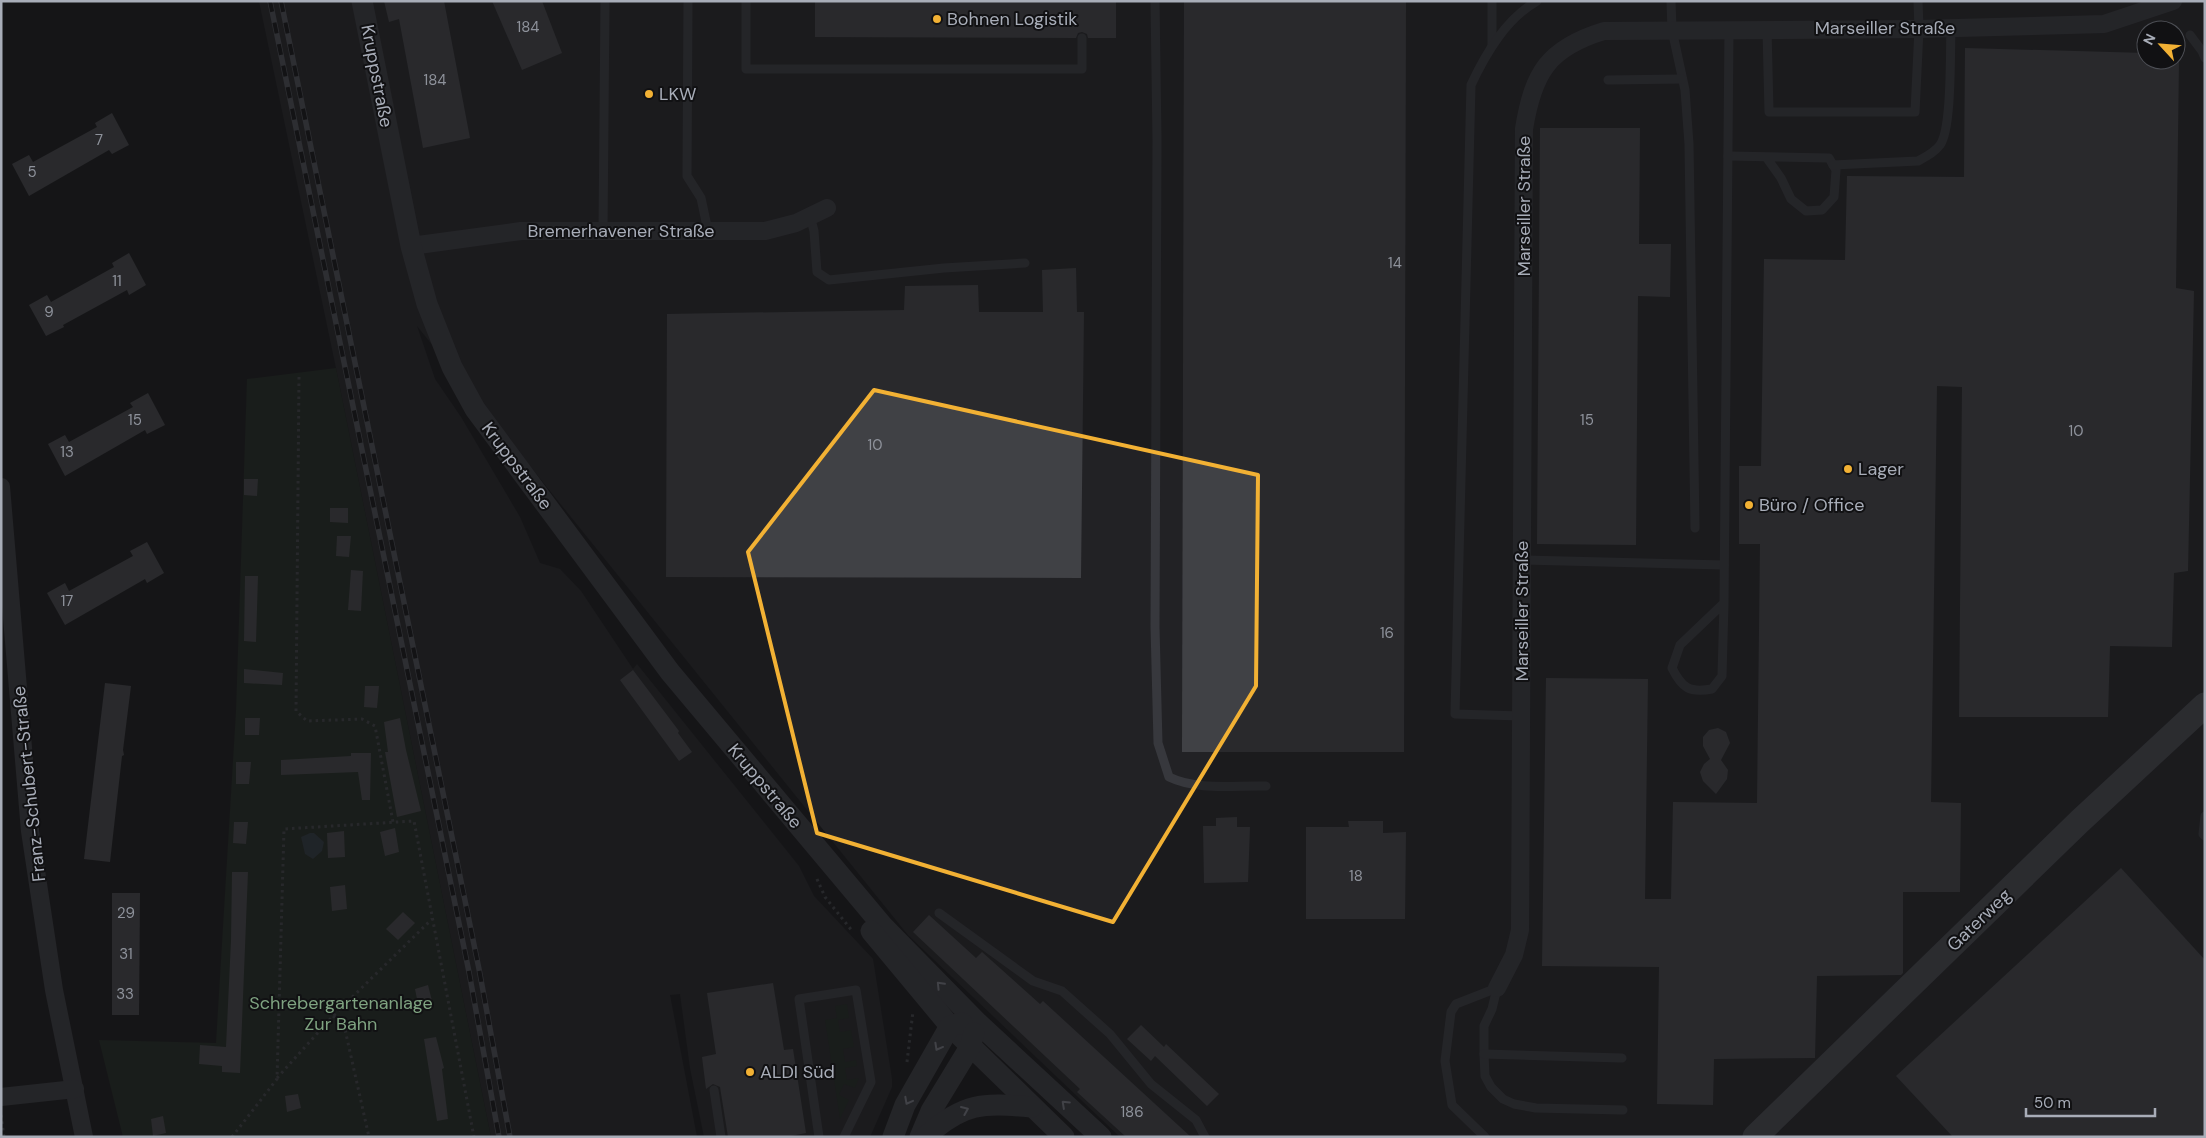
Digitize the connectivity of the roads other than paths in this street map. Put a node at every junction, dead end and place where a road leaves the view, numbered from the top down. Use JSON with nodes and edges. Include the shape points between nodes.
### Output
{"nodes":[{"id":1,"x":362,"y":1,"type":"edge"},
{"id":2,"x":605,"y":1,"type":"edge"},
{"id":3,"x":688,"y":1,"type":"edge"},
{"id":4,"x":746,"y":1,"type":"edge"},
{"id":5,"x":1155,"y":1,"type":"edge"},
{"id":6,"x":1492,"y":1,"type":"edge"},
{"id":7,"x":1537,"y":1,"type":"edge"},
{"id":8,"x":1671,"y":1,"type":"edge"},
{"id":9,"x":1918,"y":1,"type":"edge"},
{"id":10,"x":2173,"y":1,"type":"edge"},
{"id":11,"x":1951,"y":28,"type":"junction"},
{"id":12,"x":1729,"y":29,"type":"junction"},
{"id":13,"x":1767,"y":29,"type":"junction"},
{"id":14,"x":1919,"y":29,"type":"junction"},
{"id":15,"x":1672,"y":30,"type":"junction"},
{"id":16,"x":2190,"y":35,"type":"dead end"},
{"id":17,"x":1082,"y":38,"type":"dead end"},
{"id":18,"x":1492,"y":46,"type":"junction"},
{"id":19,"x":2205,"y":58,"type":"edge"},
{"id":20,"x":1682,"y":79,"type":"junction"},
{"id":21,"x":1608,"y":80,"type":"dead end"},
{"id":22,"x":1728,"y":156,"type":"junction"},
{"id":23,"x":1766,"y":157,"type":"junction"},
{"id":24,"x":1833,"y":165,"type":"junction"},
{"id":25,"x":827,"y":208,"type":"dead end"},
{"id":26,"x":810,"y":216,"type":"junction"},
{"id":27,"x":603,"y":231,"type":"junction"},
{"id":28,"x":708,"y":231,"type":"junction"},
{"id":29,"x":411,"y":246,"type":"junction"},
{"id":30,"x":1025,"y":263,"type":"dead end"},
{"id":31,"x":1,"y":487,"type":"edge"},
{"id":32,"x":1696,"y":528,"type":"dead end"},
{"id":33,"x":1522,"y":560,"type":"junction"},
{"id":34,"x":1724,"y":565,"type":"junction"},
{"id":35,"x":1724,"y":603,"type":"junction"},
{"id":36,"x":2205,"y":705,"type":"edge"},
{"id":37,"x":1521,"y":716,"type":"junction"},
{"id":38,"x":1266,"y":786,"type":"dead end"},
{"id":39,"x":2205,"y":816,"type":"edge"},
{"id":40,"x":2205,"y":836,"type":"edge"},
{"id":41,"x":824,"y":856,"type":"junction"},
{"id":42,"x":939,"y":913,"type":"dead end"},
{"id":43,"x":1497,"y":988,"type":"junction"},
{"id":44,"x":976,"y":1021,"type":"junction"},
{"id":45,"x":950,"y":1026,"type":"junction"},
{"id":46,"x":970,"y":1047,"type":"junction"},
{"id":47,"x":1484,"y":1054,"type":"junction"},
{"id":48,"x":1622,"y":1058,"type":"dead end"},
{"id":49,"x":74,"y":1089,"type":"junction"},
{"id":50,"x":714,"y":1090,"type":"dead end"},
{"id":51,"x":1,"y":1097,"type":"edge"},
{"id":52,"x":1032,"y":1107,"type":"junction"},
{"id":53,"x":1623,"y":1110,"type":"dead end"},
{"id":54,"x":84,"y":1137,"type":"edge"},
{"id":55,"x":721,"y":1137,"type":"edge"},
{"id":56,"x":819,"y":1137,"type":"edge"},
{"id":57,"x":844,"y":1137,"type":"edge"},
{"id":58,"x":893,"y":1137,"type":"edge"},
{"id":59,"x":920,"y":1137,"type":"edge"},
{"id":60,"x":925,"y":1137,"type":"edge"},
{"id":61,"x":1064,"y":1137,"type":"edge"},
{"id":62,"x":1101,"y":1137,"type":"edge"},
{"id":63,"x":1205,"y":1137,"type":"edge"},
{"id":64,"x":1486,"y":1137,"type":"edge"},
{"id":65,"x":1755,"y":1137,"type":"edge"}],
"edges":[{"from":1,"to":29,"type":"street","name":"Kruppstraße"},
{"from":2,"to":27,"type":"lane"},
{"from":3,"to":28,"type":"lane","via":[[687,176],[701,198]]},
{"from":4,"to":17,"type":"lane","via":[[746,69],[1082,69]]},
{"from":5,"to":38,"type":"lane","via":[[1158,743],[1169,777],[1179,782]]},
{"from":6,"to":18,"type":"lane"},
{"from":7,"to":18,"type":"lane","via":[[1527,7]]},
{"from":8,"to":15,"type":"lane"},
{"from":9,"to":14,"type":"lane"},
{"from":10,"to":11,"type":"street","name":"Marseiller Straße","via":[[2104,24]]},
{"from":11,"to":14,"type":"street","name":"Marseiller Straße"},
{"from":11,"to":24,"type":"lane","via":[[1947,126],[1941,144],[1918,161]]},
{"from":12,"to":13,"type":"street","name":"Marseiller Straße"},
{"from":12,"to":15,"type":"street","name":"Marseiller Straße"},
{"from":12,"to":22,"type":"lane"},
{"from":13,"to":14,"type":"street","name":"Marseiller Straße"},
{"from":13,"to":14,"type":"lane","via":[[1769,112],[1843,113],[1915,112]]},
{"from":15,"to":20,"type":"lane"},
{"from":15,"to":33,"type":"street","name":"Marseiller Straße","via":[[1604,31],[1581,38],[1550,60],[1538,78],[1529,102],[1524,130]]},
{"from":16,"to":19,"type":"lane"},
{"from":18,"to":37,"type":"lane","via":[[1471,85],[1455,714]]},
{"from":20,"to":21,"type":"lane"},
{"from":20,"to":32,"type":"lane","via":[[1690,144]]},
{"from":22,"to":23,"type":"lane"},
{"from":22,"to":34,"type":"lane"},
{"from":23,"to":24,"type":"lane","via":[[1829,158]]},
{"from":23,"to":24,"type":"lane","via":[[1791,199],[1806,211],[1822,210],[1834,197],[1836,170]]},
{"from":25,"to":26,"type":"street","name":"Bremerhavener Straße"},
{"from":26,"to":28,"type":"street","name":"Bremerhavener Straße","via":[[796,223],[765,230]]},
{"from":26,"to":30,"type":"lane","via":[[817,272],[829,280]]},
{"from":27,"to":28,"type":"street","name":"Bremerhavener Straße"},
{"from":27,"to":29,"type":"street","name":"Bremerhavener Straße","via":[[521,231]]},
{"from":29,"to":41,"type":"street","name":"Kruppstraße","via":[[427,304],[452,367],[475,409],[670,672]]},
{"from":31,"to":49,"type":"street","name":"Franz-Schubert-Straße","via":[[30,831],[54,990]]},
{"from":33,"to":34,"type":"lane"},
{"from":33,"to":37,"type":"street","name":"Marseiller Straße"},
{"from":34,"to":35,"type":"lane"},
{"from":35,"to":35,"type":"lane","via":[[1722,676],[1712,689],[1697,692],[1680,684],[1672,668],[1680,645]]},
{"from":36,"to":65,"type":"main road","name":"Gaterweg","via":[[2080,821]]},
{"from":37,"to":43,"type":"street","name":"Marseiller Straße","via":[[1520,930],[1514,955]]},
{"from":39,"to":40,"type":"lane"},
{"from":44,"to":41,"type":"street","name":"Kruppstraße","one_way":true,"via":[[882,925]]},
{"from":41,"to":45,"type":"street","name":"Kruppstraße","via":[[837,890]]},
{"from":42,"to":63,"type":"lane","via":[[1033,980],[1062,991],[1110,1034],[1151,1084],[1196,1120]]},
{"from":43,"to":47,"type":"lane","via":[[1484,1026]]},
{"from":43,"to":64,"type":"lane","via":[[1456,1004],[1451,1012],[1445,1061],[1452,1105]]},
{"from":44,"to":45,"type":"street"},
{"from":44,"to":46,"type":"street"},
{"from":62,"to":44,"type":"street","name":"Kruppstraße","one_way":true},
{"from":45,"to":46,"type":"street","name":"Kruppstraße"},
{"from":45,"to":58,"type":"street","one_way":true,"via":[[905,1105]]},
{"from":46,"to":52,"type":"street","name":"Kruppstraße"},
{"from":46,"to":59,"type":"street","via":[[931,1111]]},
{"from":47,"to":48,"type":"lane"},
{"from":47,"to":53,"type":"lane","via":[[1485,1076],[1491,1087],[1503,1099],[1514,1104],[1536,1108]]},
{"from":49,"to":51,"type":"street"},
{"from":49,"to":54,"type":"street","name":"Franz-Schubert-Straße"},
{"from":50,"to":55,"type":"lane"},
{"from":60,"to":52,"type":"street","one_way":true,"via":[[951,1116],[971,1106]]},
{"from":52,"to":61,"type":"street","name":"Kruppstraße"},
{"from":56,"to":57,"type":"lane","via":[[799,999],[856,990],[870,1082]]}]}
